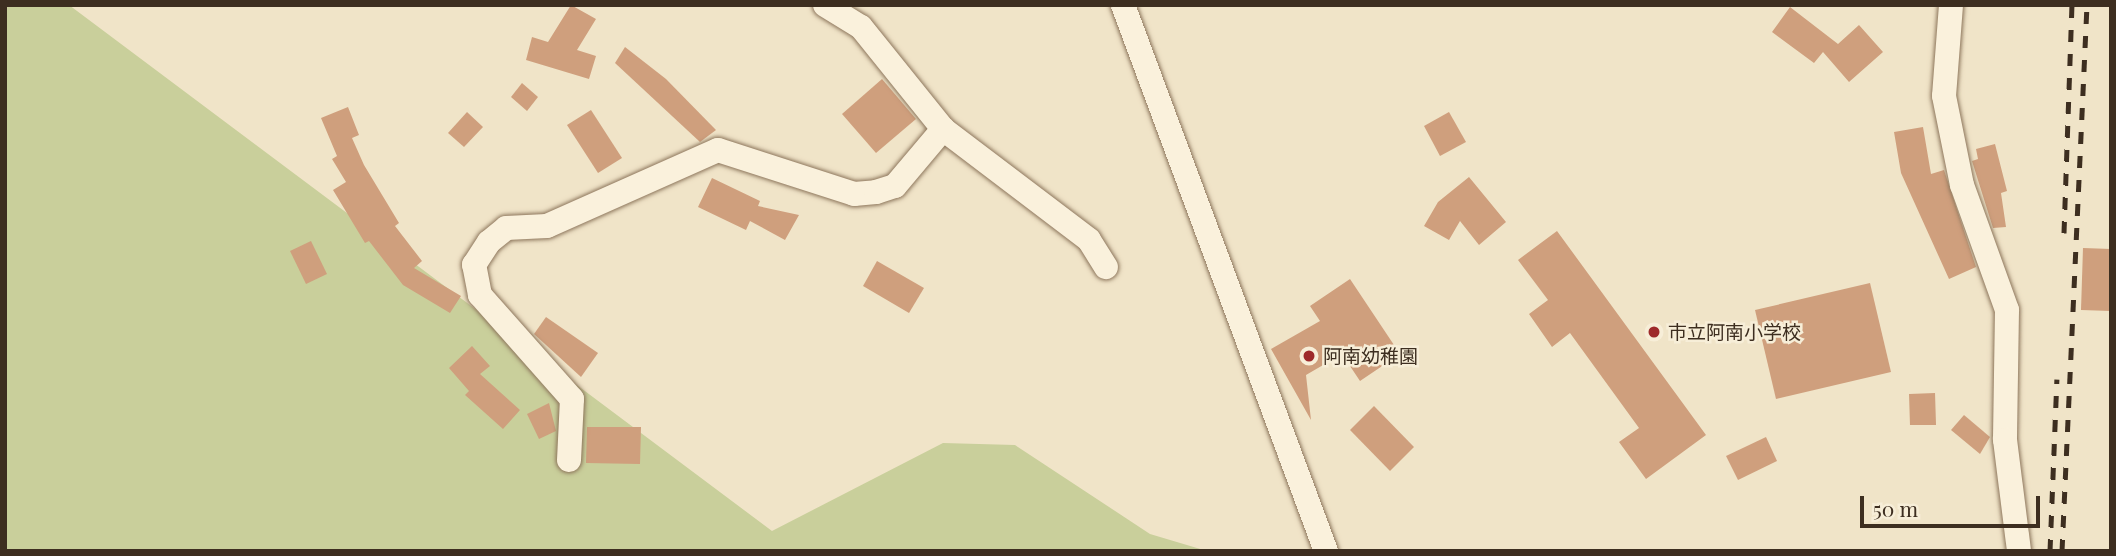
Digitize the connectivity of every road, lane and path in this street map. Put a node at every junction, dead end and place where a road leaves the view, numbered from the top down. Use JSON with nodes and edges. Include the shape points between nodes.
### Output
{"nodes":[{"id":1,"x":825,"y":5,"type":"edge"},
{"id":2,"x":1123,"y":5,"type":"edge"},
{"id":3,"x":1951,"y":5,"type":"edge"},
{"id":4,"x":943,"y":129,"type":"junction"},
{"id":5,"x":1106,"y":267,"type":"dead end"},
{"id":6,"x":569,"y":460,"type":"dead end"},
{"id":7,"x":1326,"y":551,"type":"edge"},
{"id":8,"x":2019,"y":551,"type":"edge"}],
"edges":[{"from":1,"to":4,"type":"street","via":[[861,27]]},
{"from":2,"to":7,"type":"street"},
{"from":3,"to":8,"type":"street","via":[[1943,87],[1962,186],[2007,310],[2005,440]]},
{"from":4,"to":5,"type":"street","via":[[1089,240]]},
{"from":4,"to":6,"type":"street","via":[[895,186],[876,192],[854,194],[718,150],[547,226],[506,228],[489,242],[474,265],[480,295],[572,399]]}]}
